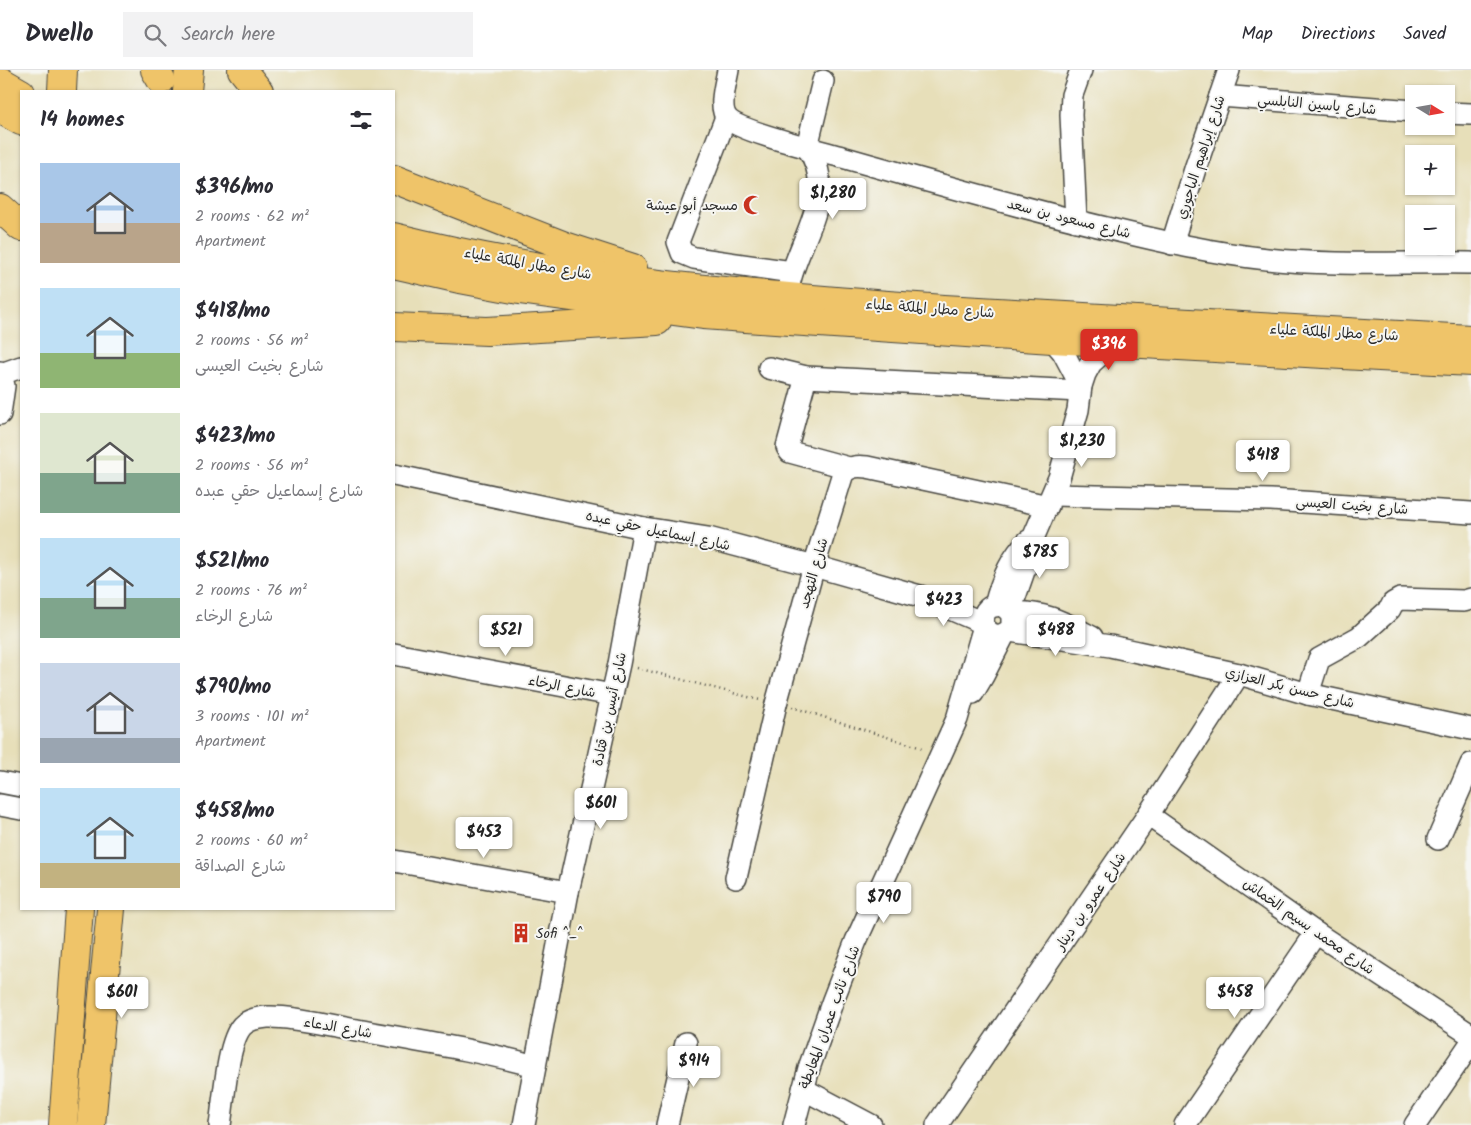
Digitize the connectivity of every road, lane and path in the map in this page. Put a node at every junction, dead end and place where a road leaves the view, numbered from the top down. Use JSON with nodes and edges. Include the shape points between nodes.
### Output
{"nodes":[{"id":1,"x":63,"y":70,"type":"edge"},
{"id":2,"x":189,"y":70,"type":"edge"},
{"id":3,"x":242,"y":70,"type":"edge"},
{"id":4,"x":728,"y":70,"type":"edge"},
{"id":5,"x":1081,"y":70,"type":"edge"},
{"id":6,"x":1229,"y":70,"type":"edge"},
{"id":7,"x":0,"y":81,"type":"edge"},
{"id":8,"x":822,"y":81,"type":"dead end"},
{"id":9,"x":62,"y":90,"type":"edge"},
{"id":10,"x":187,"y":90,"type":"edge"},
{"id":11,"x":258,"y":90,"type":"edge"},
{"id":12,"x":20,"y":92,"type":"edge"},
{"id":13,"x":1220,"y":96,"type":"junction"},
{"id":14,"x":0,"y":109,"type":"edge"},
{"id":15,"x":1405,"y":110,"type":"edge"},
{"id":16,"x":1455,"y":113,"type":"edge"},
{"id":17,"x":1471,"y":114,"type":"edge"},
{"id":18,"x":726,"y":117,"type":"junction"},
{"id":19,"x":20,"y":120,"type":"edge"},
{"id":20,"x":807,"y":147,"type":"junction"},
{"id":21,"x":395,"y":179,"type":"edge"},
{"id":22,"x":0,"y":208,"type":"edge"},
{"id":23,"x":1076,"y":221,"type":"junction"},
{"id":24,"x":20,"y":226,"type":"edge"},
{"id":25,"x":395,"y":236,"type":"edge"},
{"id":26,"x":1172,"y":244,"type":"junction"},
{"id":27,"x":395,"y":264,"type":"edge"},
{"id":28,"x":1471,"y":264,"type":"edge"},
{"id":29,"x":789,"y":285,"type":"junction"},
{"id":30,"x":697,"y":288,"type":"junction"},
{"id":31,"x":703,"y":316,"type":"junction"},
{"id":32,"x":395,"y":327,"type":"edge"},
{"id":33,"x":1052,"y":339,"type":"junction"},
{"id":34,"x":1471,"y":339,"type":"edge"},
{"id":35,"x":1115,"y":342,"type":"junction"},
{"id":36,"x":1471,"y":362,"type":"edge"},
{"id":37,"x":769,"y":368,"type":"dead end"},
{"id":38,"x":8,"y":371,"type":"edge"},
{"id":39,"x":806,"y":377,"type":"junction"},
{"id":40,"x":1081,"y":388,"type":"junction"},
{"id":41,"x":0,"y":414,"type":"edge"},
{"id":42,"x":849,"y":468,"type":"junction"},
{"id":43,"x":395,"y":475,"type":"edge"},
{"id":44,"x":1050,"y":500,"type":"junction"},
{"id":45,"x":1471,"y":513,"type":"edge"},
{"id":46,"x":644,"y":528,"type":"junction"},
{"id":47,"x":814,"y":566,"type":"junction"},
{"id":48,"x":1471,"y":599,"type":"edge"},
{"id":49,"x":998,"y":619,"type":"junction"},
{"id":50,"x":395,"y":654,"type":"edge"},
{"id":51,"x":1239,"y":674,"type":"junction"},
{"id":52,"x":1308,"y":694,"type":"junction"},
{"id":53,"x":612,"y":695,"type":"junction"},
{"id":54,"x":1471,"y":729,"type":"edge"},
{"id":55,"x":1471,"y":764,"type":"edge"},
{"id":56,"x":0,"y":782,"type":"edge"},
{"id":57,"x":20,"y":786,"type":"edge"},
{"id":58,"x":0,"y":805,"type":"edge"},
{"id":59,"x":20,"y":809,"type":"edge"},
{"id":60,"x":1148,"y":815,"type":"junction"},
{"id":61,"x":1438,"y":839,"type":"dead end"},
{"id":62,"x":395,"y":861,"type":"edge"},
{"id":63,"x":736,"y":878,"type":"dead end"},
{"id":64,"x":568,"y":892,"type":"junction"},
{"id":65,"x":79,"y":910,"type":"edge"},
{"id":66,"x":111,"y":910,"type":"edge"},
{"id":67,"x":1316,"y":933,"type":"junction"},
{"id":68,"x":1471,"y":1035,"type":"edge"},
{"id":69,"x":686,"y":1043,"type":"dead end"},
{"id":70,"x":1471,"y":1043,"type":"edge"},
{"id":71,"x":535,"y":1066,"type":"junction"},
{"id":72,"x":803,"y":1089,"type":"junction"},
{"id":73,"x":63,"y":1125,"type":"edge"},
{"id":74,"x":91,"y":1125,"type":"edge"},
{"id":75,"x":220,"y":1125,"type":"edge"},
{"id":76,"x":524,"y":1125,"type":"edge"},
{"id":77,"x":667,"y":1125,"type":"edge"},
{"id":78,"x":794,"y":1125,"type":"edge"},
{"id":79,"x":871,"y":1125,"type":"edge"},
{"id":80,"x":938,"y":1125,"type":"edge"},
{"id":81,"x":1184,"y":1125,"type":"edge"},
{"id":82,"x":1415,"y":1125,"type":"edge"}],
"edges":[{"from":1,"to":9,"type":"main road"},
{"from":2,"to":10,"type":"main road"},
{"from":3,"to":11,"type":"main road"},
{"from":4,"to":18,"type":"street","via":[[723,102]]},
{"from":5,"to":23,"type":"street","via":[[1072,95],[1071,115]]},
{"from":6,"to":13,"type":"street","name":"شارع إبراهيم الباجوري"},
{"from":7,"to":12,"type":"main road"},
{"from":8,"to":20,"type":"street"},
{"from":13,"to":15,"type":"street","name":"شارع ياسين النابلسي"},
{"from":13,"to":26,"type":"street","name":"شارع إبراهيم الباجوري"},
{"from":14,"to":19,"type":"main road"},
{"from":16,"to":17,"type":"street"},
{"from":18,"to":20,"type":"street","name":"شارع مسعود بن سعد","via":[[747,129]]},
{"from":18,"to":29,"type":"street","via":[[678,242],[682,253]]},
{"from":20,"to":23,"type":"street","name":"شارع مسعود بن سعد"},
{"from":20,"to":29,"type":"street","via":[[817,168],[819,195],[813,222]]},
{"from":21,"to":30,"type":"main road","via":[[565,246]]},
{"from":22,"to":24,"type":"main road"},
{"from":23,"to":26,"type":"street","name":"شارع مسعود بن سعد"},
{"from":25,"to":30,"type":"main road","name":"شارع مطار الملكة علياء","via":[[565,271]]},
{"from":26,"to":28,"type":"street","name":"شارع مسعود بن سعد","via":[[1269,259]]},
{"from":27,"to":31,"type":"main road","name":"شارع مطار الملكة علياء","via":[[460,280]]},
{"from":29,"to":30,"type":"main road","name":"شارع مطار الملكة علياء"},
{"from":29,"to":34,"type":"main road","name":"شارع مطار الملكة علياء","via":[[1123,321]]},
{"from":31,"to":32,"type":"main road","via":[[630,324],[487,332]]},
{"from":31,"to":33,"type":"main road","name":"شارع مطار الملكة علياء"},
{"from":33,"to":35,"type":"main road","name":"شارع مطار الملكة علياء"},
{"from":33,"to":40,"type":"street","via":[[1063,352]]},
{"from":35,"to":36,"type":"main road","name":"شارع مطار الملكة علياء"},
{"from":35,"to":40,"type":"street","name":"شارع نائب عمران المعايطة","via":[[1092,363]]},
{"from":37,"to":39,"type":"street"},
{"from":38,"to":41,"type":"street"},
{"from":39,"to":40,"type":"street"},
{"from":39,"to":42,"type":"street","via":[[787,447],[790,452]]},
{"from":40,"to":44,"type":"street","name":"شارع نائب عمران المعايطة","via":[[1064,462]]},
{"from":42,"to":44,"type":"street","via":[[867,467]]},
{"from":42,"to":47,"type":"street","name":"شارع التهجد","via":[[840,480]]},
{"from":43,"to":46,"type":"street","name":"شارع إسماعيل حقي عبده"},
{"from":44,"to":45,"type":"street","name":"شارع بخيت العيسى","via":[[1271,500]]},
{"from":44,"to":49,"type":"street","name":"شارع نائب عمران المعايطة","via":[[1034,536],[1030,554]]},
{"from":46,"to":47,"type":"street","name":"شارع إسماعيل حقي عبده","via":[[708,538]]},
{"from":46,"to":53,"type":"street","name":"شارع أنيس بن قتادة"},
{"from":47,"to":49,"type":"street","name":"شارع إسماعيل حقي عبده"},
{"from":47,"to":63,"type":"street","name":"شارع التهجد","via":[[776,704]]},
{"from":48,"to":52,"type":"street","via":[[1400,599],[1393,603],[1359,638],[1320,659]]},
{"from":49,"to":51,"type":"street","name":"شارع حسن بكر العزازي","via":[[1031,612],[1042,614],[1110,646]]},
{"from":49,"to":72,"type":"street","name":"شارع نائب عمران المعايطة","via":[[856,941]]},
{"from":50,"to":53,"type":"street","name":"شارع الرخاء"},
{"from":51,"to":52,"type":"street","name":"شارع حسن بكر العزازي"},
{"from":51,"to":60,"type":"street","name":"شارع عمرو بن دينار"},
{"from":52,"to":54,"type":"street","name":"شارع حسن بكر العزازي"},
{"from":53,"to":64,"type":"street","name":"شارع أنيس بن قتادة"},
{"from":55,"to":61,"type":"street"},
{"from":56,"to":57,"type":"street"},
{"from":58,"to":59,"type":"street"},
{"from":60,"to":67,"type":"street","name":"شارع محمد بسيم الخماش"},
{"from":60,"to":80,"type":"street","name":"شارع عمرو بن دينار"},
{"from":62,"to":64,"type":"street"},
{"from":64,"to":71,"type":"street","name":"شارع أنيس بن قتادة"},
{"from":65,"to":73,"type":"main road"},
{"from":66,"to":74,"type":"main road"},
{"from":67,"to":68,"type":"street","name":"شارع محمد بسيم الخماش"},
{"from":67,"to":81,"type":"street"},
{"from":69,"to":77,"type":"street"},
{"from":70,"to":82,"type":"street"},
{"from":71,"to":75,"type":"street","name":"شارع الدعاء","via":[[492,1054],[311,1023],[253,1018],[242,1026],[235,1039]]},
{"from":71,"to":76,"type":"street","name":"شارع أنيس بن قتادة"},
{"from":72,"to":78,"type":"street","name":"شارع نائب عمران المعايطة"},
{"from":72,"to":79,"type":"street"}]}
